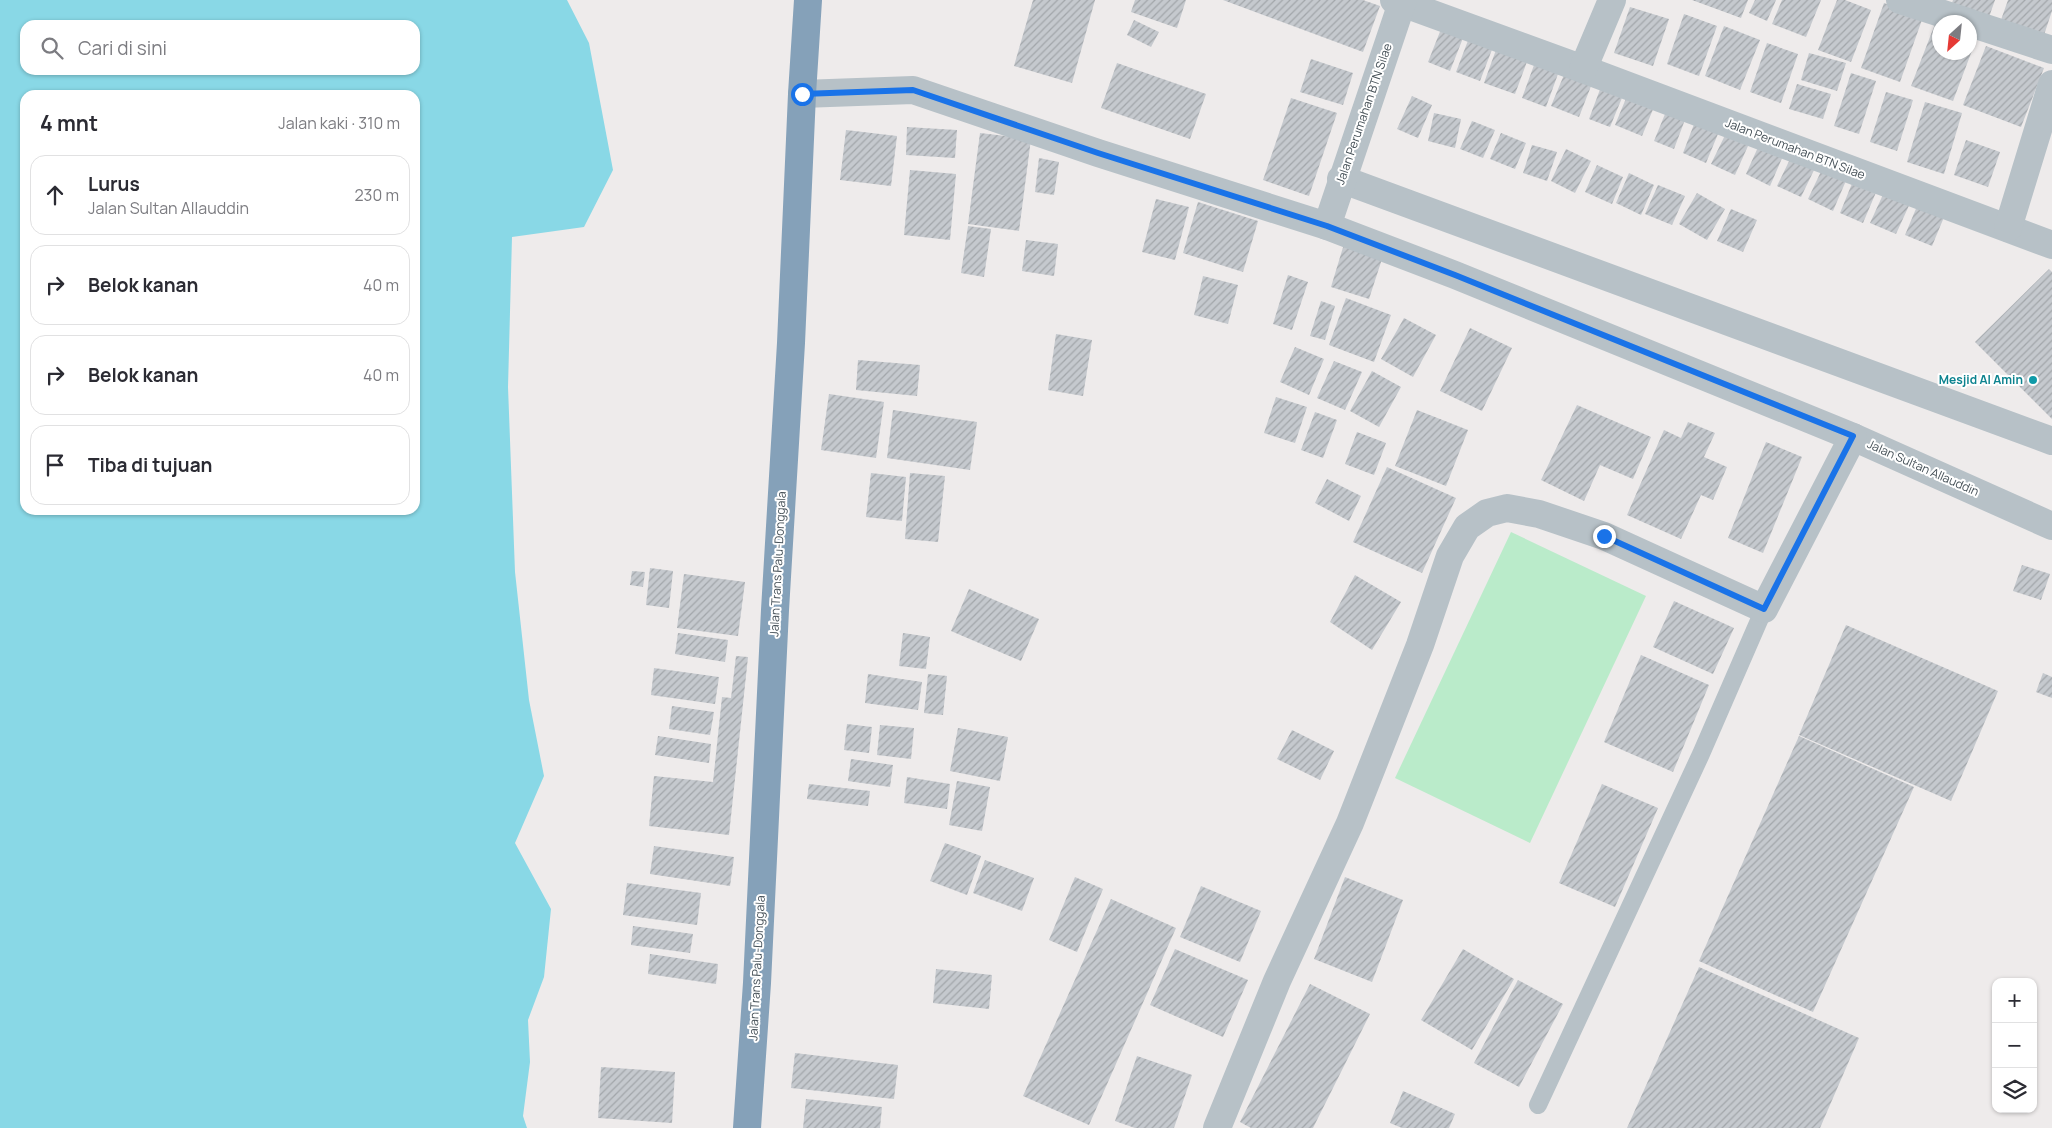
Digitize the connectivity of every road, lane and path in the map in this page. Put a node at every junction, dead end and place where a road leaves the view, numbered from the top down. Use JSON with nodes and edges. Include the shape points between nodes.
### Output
{"nodes":[{"id":1,"x":808,"y":0,"type":"edge"},
{"id":2,"x":1612,"y":0,"type":"edge"},
{"id":3,"x":1900,"y":0,"type":"edge"},
{"id":4,"x":1400,"y":1,"type":"edge"},
{"id":5,"x":1945,"y":15,"type":"edge"},
{"id":6,"x":1977,"y":26,"type":"edge"},
{"id":7,"x":2052,"y":50,"type":"edge"},
{"id":8,"x":1582,"y":69,"type":"junction"},
{"id":9,"x":2052,"y":84,"type":"edge"},
{"id":10,"x":802,"y":94,"type":"junction"},
{"id":11,"x":1341,"y":179,"type":"junction"},
{"id":12,"x":1327,"y":226,"type":"junction"},
{"id":13,"x":2008,"y":228,"type":"junction"},
{"id":14,"x":2052,"y":245,"type":"edge"},
{"id":15,"x":1853,"y":436,"type":"junction"},
{"id":16,"x":2052,"y":441,"type":"edge"},
{"id":17,"x":2052,"y":526,"type":"edge"},
{"id":18,"x":1764,"y":609,"type":"junction"},
{"id":19,"x":1538,"y":1105,"type":"dead end"},
{"id":20,"x":748,"y":1128,"type":"edge"},
{"id":21,"x":1217,"y":1128,"type":"edge"}],
"edges":[{"from":1,"to":10,"type":"highway","name":"Jalan Trans Palu-Donggala"},
{"from":2,"to":8,"type":"street"},
{"from":3,"to":5,"type":"street"},
{"from":4,"to":8,"type":"street","name":"Jalan Perumahan BTN Silae"},
{"from":4,"to":11,"type":"street","name":"Jalan Perumahan BTN Silae"},
{"from":6,"to":7,"type":"street"},
{"from":8,"to":13,"type":"street","name":"Jalan Perumahan BTN Silae"},
{"from":9,"to":13,"type":"street"},
{"from":10,"to":12,"type":"street","name":"Jalan Sultan Allauddin","via":[[913,90]]},
{"from":10,"to":20,"type":"highway","name":"Jalan Trans Palu-Donggala"},
{"from":11,"to":12,"type":"street","name":"Jalan Perumahan BTN Silae"},
{"from":11,"to":16,"type":"street"},
{"from":12,"to":15,"type":"street","name":"Jalan Sultan Allauddin"},
{"from":13,"to":14,"type":"street","name":"Jalan Perumahan BTN Silae"},
{"from":15,"to":17,"type":"street","name":"Jalan Sultan Allauddin"},
{"from":15,"to":18,"type":"street"},
{"from":18,"to":19,"type":"lane"},
{"from":18,"to":21,"type":"street","via":[[1604,536],[1538,514],[1507,508],[1487,513],[1467,526],[1450,556],[1420,645],[1350,823],[1278,981]]}]}
